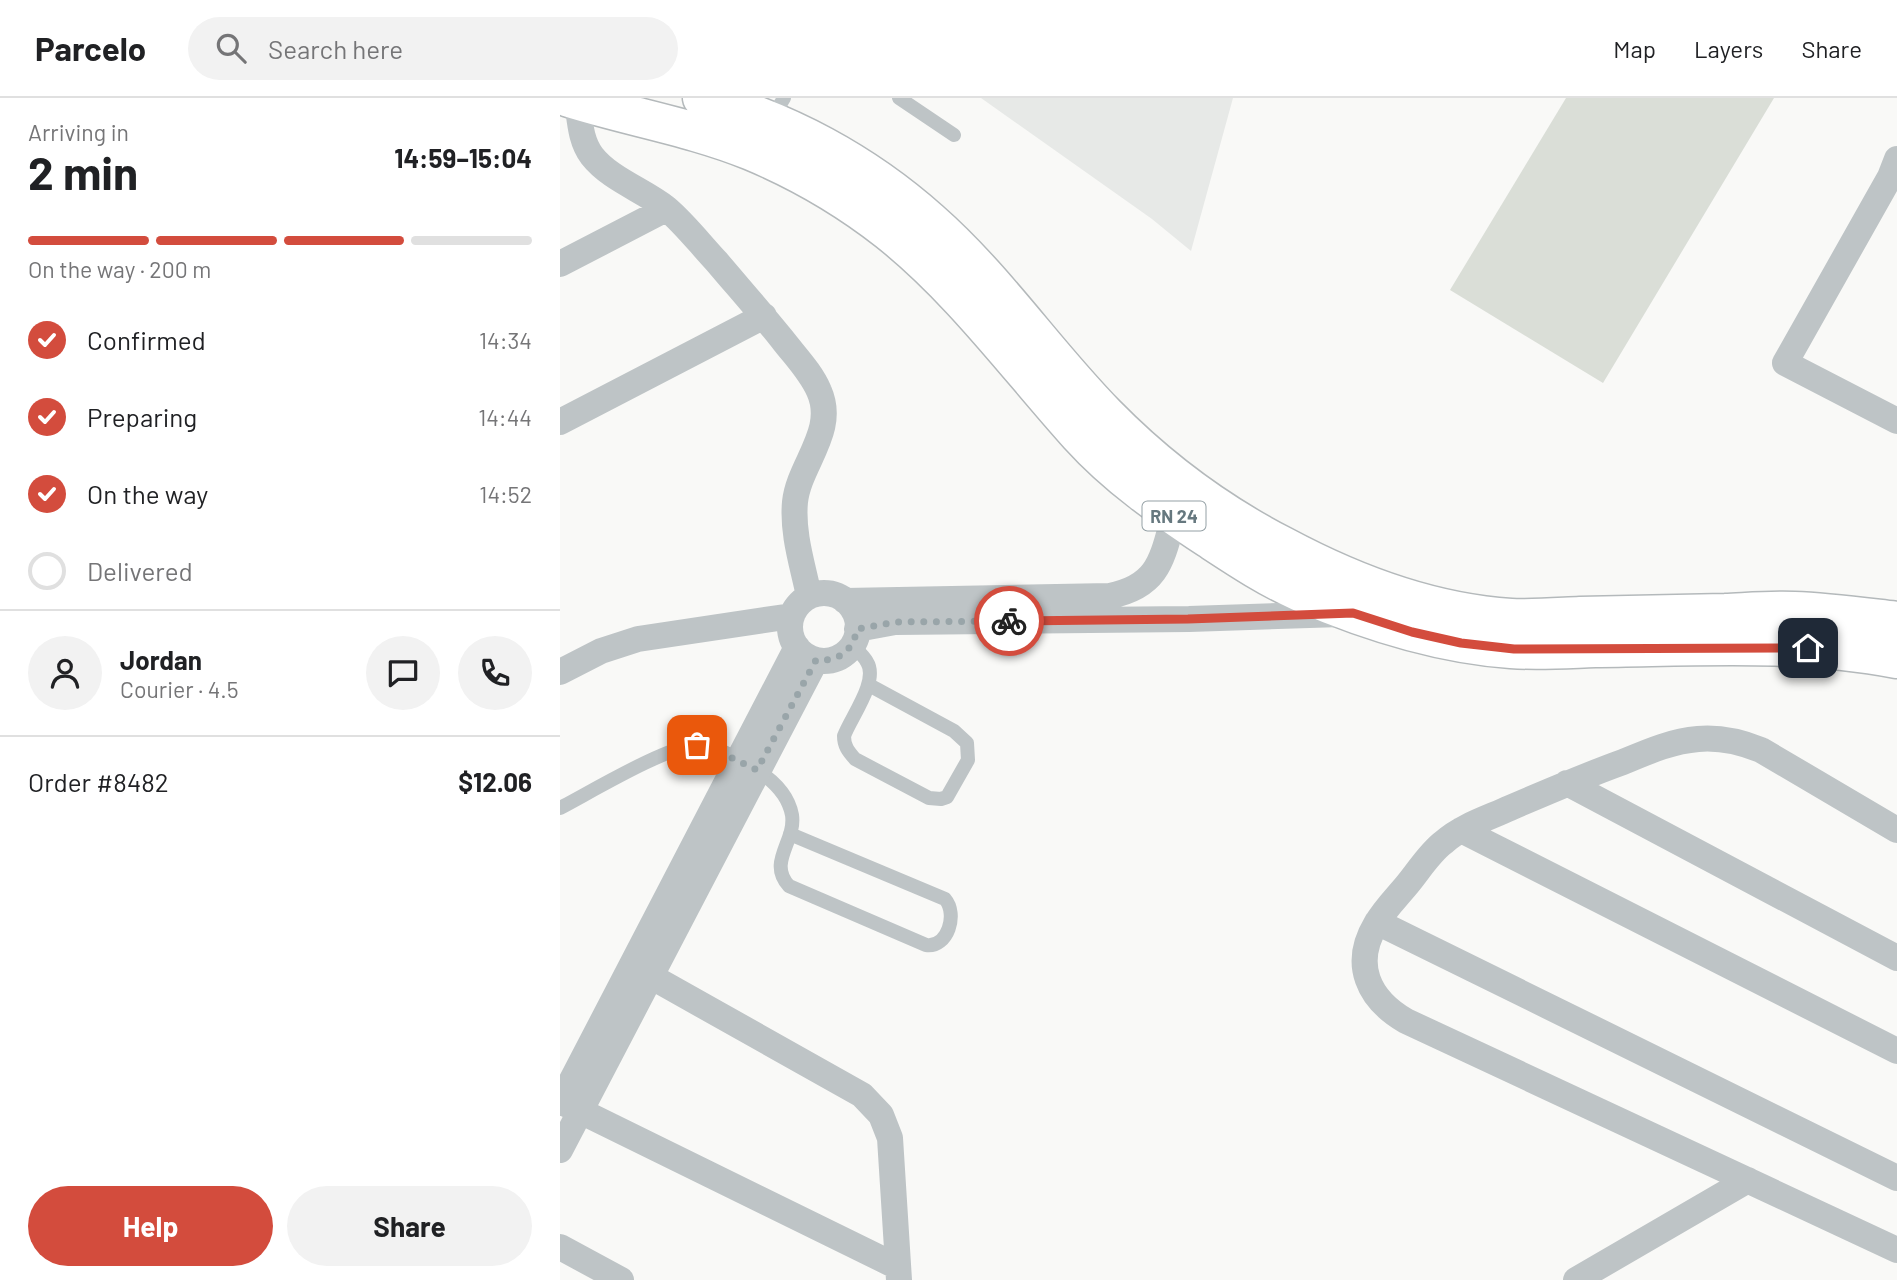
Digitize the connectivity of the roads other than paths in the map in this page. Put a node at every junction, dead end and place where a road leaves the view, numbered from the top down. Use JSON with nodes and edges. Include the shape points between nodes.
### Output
{"nodes":[{"id":1,"x":702,"y":98,"type":"edge"},
{"id":2,"x":899,"y":98,"type":"edge"},
{"id":3,"x":573,"y":99,"type":"edge"},
{"id":4,"x":777,"y":110,"type":"edge"},
{"id":5,"x":954,"y":135,"type":"dead end"},
{"id":6,"x":1895,"y":172,"type":"edge"},
{"id":7,"x":666,"y":209,"type":"junction"},
{"id":8,"x":560,"y":264,"type":"edge"},
{"id":9,"x":764,"y":316,"type":"junction"},
{"id":10,"x":1897,"y":421,"type":"edge"},
{"id":11,"x":560,"y":422,"type":"edge"},
{"id":12,"x":1174,"y":516,"type":"junction"},
{"id":13,"x":845,"y":601,"type":"junction"},
{"id":14,"x":800,"y":606,"type":"junction"},
{"id":15,"x":1353,"y":613,"type":"junction"},
{"id":16,"x":1897,"y":621,"type":"edge"},
{"id":17,"x":855,"y":637,"type":"junction"},
{"id":18,"x":806,"y":654,"type":"junction"},
{"id":19,"x":1897,"y":659,"type":"edge"},
{"id":20,"x":560,"y":673,"type":"edge"},
{"id":21,"x":869,"y":685,"type":"junction"},
{"id":22,"x":748,"y":764,"type":"junction"},
{"id":23,"x":1567,"y":783,"type":"junction"},
{"id":24,"x":560,"y":808,"type":"edge"},
{"id":25,"x":1461,"y":830,"type":"junction"},
{"id":26,"x":1897,"y":830,"type":"edge"},
{"id":27,"x":790,"y":834,"type":"junction"},
{"id":28,"x":1377,"y":922,"type":"junction"},
{"id":29,"x":1897,"y":958,"type":"edge"},
{"id":30,"x":641,"y":971,"type":"junction"},
{"id":31,"x":1897,"y":1051,"type":"edge"},
{"id":32,"x":565,"y":1104,"type":"edge"},
{"id":33,"x":560,"y":1150,"type":"edge"},
{"id":34,"x":1897,"y":1178,"type":"edge"},
{"id":35,"x":1748,"y":1180,"type":"junction"},
{"id":36,"x":560,"y":1247,"type":"edge"},
{"id":37,"x":1897,"y":1250,"type":"edge"},
{"id":38,"x":898,"y":1273,"type":"edge"},
{"id":39,"x":621,"y":1280,"type":"edge"},
{"id":40,"x":1576,"y":1280,"type":"edge"}],
"edges":[{"from":1,"to":4,"type":"highway","number":"RN 24"},
{"from":2,"to":5,"type":"lane"},
{"from":3,"to":7,"type":"street","via":[[583,139],[594,158]]},
{"from":3,"to":12,"type":"highway","number":"RN 24","via":[[750,151],[842,198],[936,274],[1080,437],[1122,479]]},
{"from":4,"to":16,"type":"highway","number":"RN 24","via":[[931,222],[1104,413],[1186,487],[1282,546],[1347,576],[1458,611],[1512,618],[1794,611]]},
{"from":6,"to":10,"type":"street","via":[[1785,363]]},
{"from":7,"to":8,"type":"street"},
{"from":7,"to":9,"type":"street"},
{"from":9,"to":11,"type":"street"},
{"from":9,"to":14,"type":"street","via":[[812,377],[824,404],[821,433],[796,502]]},
{"from":12,"to":13,"type":"street","via":[[1152,576],[1125,593]]},
{"from":12,"to":15,"type":"highway","number":"RN 24","via":[[1257,570]]},
{"from":13,"to":14,"type":"street","via":[[828,594]]},
{"from":13,"to":17,"type":"street","via":[[855,614]]},
{"from":14,"to":18,"type":"street","via":[[791,638]]},
{"from":14,"to":20,"type":"street","via":[[638,639],[601,651]]},
{"from":15,"to":17,"type":"street","via":[[895,622]]},
{"from":15,"to":19,"type":"highway","number":"RN 24","via":[[1461,643],[1514,649],[1808,648]]},
{"from":17,"to":18,"type":"street","via":[[836,658],[826,661]]},
{"from":17,"to":21,"type":"lane","via":[[870,667]]},
{"from":18,"to":22,"type":"street"},
{"from":21,"to":21,"type":"lane","via":[[844,736],[848,752],[929,798],[947,797],[968,760],[967,743],[954,730]]},
{"from":22,"to":24,"type":"lane","via":[[709,747],[685,747]]},
{"from":22,"to":27,"type":"lane","via":[[776,785],[789,805]]},
{"from":22,"to":30,"type":"street"},
{"from":23,"to":25,"type":"street"},
{"from":23,"to":26,"type":"street","via":[[1680,741],[1721,739],[1761,750]]},
{"from":23,"to":29,"type":"street"},
{"from":25,"to":28,"type":"street","via":[[1442,842]]},
{"from":25,"to":31,"type":"street"},
{"from":27,"to":27,"type":"lane","via":[[779,867],[789,886],[926,945],[943,940],[953,911],[945,899]]},
{"from":28,"to":34,"type":"street"},
{"from":28,"to":35,"type":"street","via":[[1364,959],[1375,996],[1389,1011]]},
{"from":30,"to":32,"type":"street"},
{"from":30,"to":38,"type":"street","via":[[862,1096],[881,1115],[890,1138]]},
{"from":32,"to":33,"type":"street"},
{"from":32,"to":38,"type":"street"},
{"from":35,"to":37,"type":"street"},
{"from":35,"to":40,"type":"street"},
{"from":36,"to":39,"type":"street"}]}
